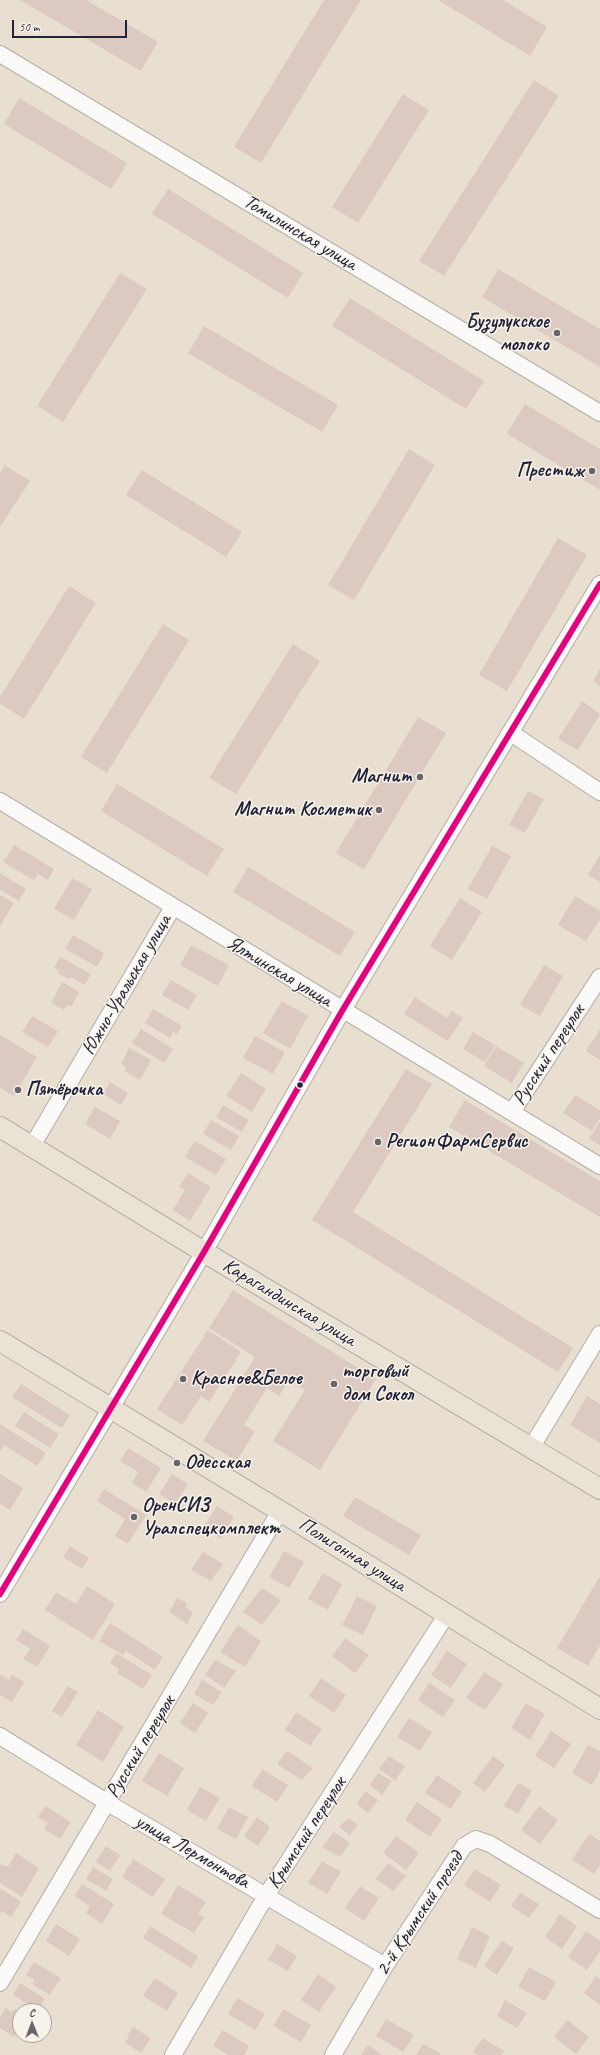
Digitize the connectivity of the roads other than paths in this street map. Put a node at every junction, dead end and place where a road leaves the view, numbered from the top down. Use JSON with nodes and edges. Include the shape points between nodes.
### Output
{"nodes":[{"id":1,"x":2,"y":59,"type":"edge"},
{"id":2,"x":600,"y":413,"type":"edge"},
{"id":3,"x":600,"y":584,"type":"edge"},
{"id":4,"x":511,"y":733,"type":"junction"},
{"id":5,"x":600,"y":792,"type":"edge"},
{"id":6,"x":1,"y":805,"type":"edge"},
{"id":7,"x":173,"y":907,"type":"junction"},
{"id":8,"x":600,"y":977,"type":"edge"},
{"id":9,"x":342,"y":1011,"type":"junction"},
{"id":10,"x":512,"y":1112,"type":"junction"},
{"id":11,"x":0,"y":1127,"type":"edge"},
{"id":12,"x":32,"y":1146,"type":"junction"},
{"id":13,"x":600,"y":1166,"type":"edge"},
{"id":14,"x":204,"y":1252,"type":"junction"},
{"id":15,"x":600,"y":1334,"type":"edge"},
{"id":16,"x":0,"y":1341,"type":"edge"},
{"id":17,"x":110,"y":1408,"type":"junction"},
{"id":18,"x":531,"y":1448,"type":"junction"},
{"id":19,"x":600,"y":1489,"type":"edge"},
{"id":20,"x":280,"y":1511,"type":"junction"},
{"id":21,"x":0,"y":1594,"type":"edge"},
{"id":22,"x":447,"y":1614,"type":"junction"},
{"id":23,"x":600,"y":1709,"type":"edge"},
{"id":24,"x":0,"y":1736,"type":"edge"},
{"id":25,"x":108,"y":1803,"type":"junction"},
{"id":26,"x":266,"y":1896,"type":"junction"},
{"id":27,"x":600,"y":1910,"type":"edge"},
{"id":28,"x":385,"y":1966,"type":"junction"},
{"id":29,"x":0,"y":1983,"type":"edge"},
{"id":30,"x":173,"y":2055,"type":"edge"},
{"id":31,"x":333,"y":2055,"type":"edge"}],
"edges":[{"from":1,"to":2,"type":"street","name":"Томилинская улица"},
{"from":3,"to":4,"type":"street"},
{"from":4,"to":5,"type":"street"},
{"from":4,"to":9,"type":"street"},
{"from":6,"to":7,"type":"street","name":"Ялтинская улица"},
{"from":7,"to":9,"type":"street","name":"Ялтинская улица"},
{"from":7,"to":12,"type":"street","name":"Южно-Уральская улица"},
{"from":8,"to":10,"type":"street","name":"Русский переулок"},
{"from":9,"to":10,"type":"street","name":"Ялтинская улица"},
{"from":9,"to":14,"type":"street"},
{"from":10,"to":13,"type":"street","name":"Ялтинская улица"},
{"from":11,"to":12,"type":"main road","name":"Карагандинская улица"},
{"from":12,"to":14,"type":"main road","name":"Карагандинская улица"},
{"from":14,"to":17,"type":"street"},
{"from":14,"to":18,"type":"main road","name":"Карагандинская улица"},
{"from":15,"to":18,"type":"street"},
{"from":16,"to":17,"type":"main road","name":"Полигонная улица"},
{"from":17,"to":20,"type":"main road","name":"Полигонная улица"},
{"from":17,"to":21,"type":"street"},
{"from":18,"to":19,"type":"main road","name":"Карагандинская улица"},
{"from":20,"to":22,"type":"main road","name":"Полигонная улица"},
{"from":20,"to":25,"type":"street","name":"Русский переулок"},
{"from":22,"to":23,"type":"main road","name":"Полигонная улица"},
{"from":22,"to":26,"type":"street","name":"Крымский переулок"},
{"from":24,"to":25,"type":"street","name":"улица Лермонтова"},
{"from":25,"to":26,"type":"street","name":"улица Лермонтова"},
{"from":25,"to":29,"type":"street","name":"Русский переулок"},
{"from":26,"to":28,"type":"street","name":"улица Лермонтова"},
{"from":26,"to":30,"type":"street","name":"Крымский переулок"},
{"from":27,"to":28,"type":"street","name":"2-й Крымский проезд","via":[[490,1844],[476,1839],[464,1846]]},
{"from":28,"to":31,"type":"street","name":"2-й Крымский проезд"}]}
